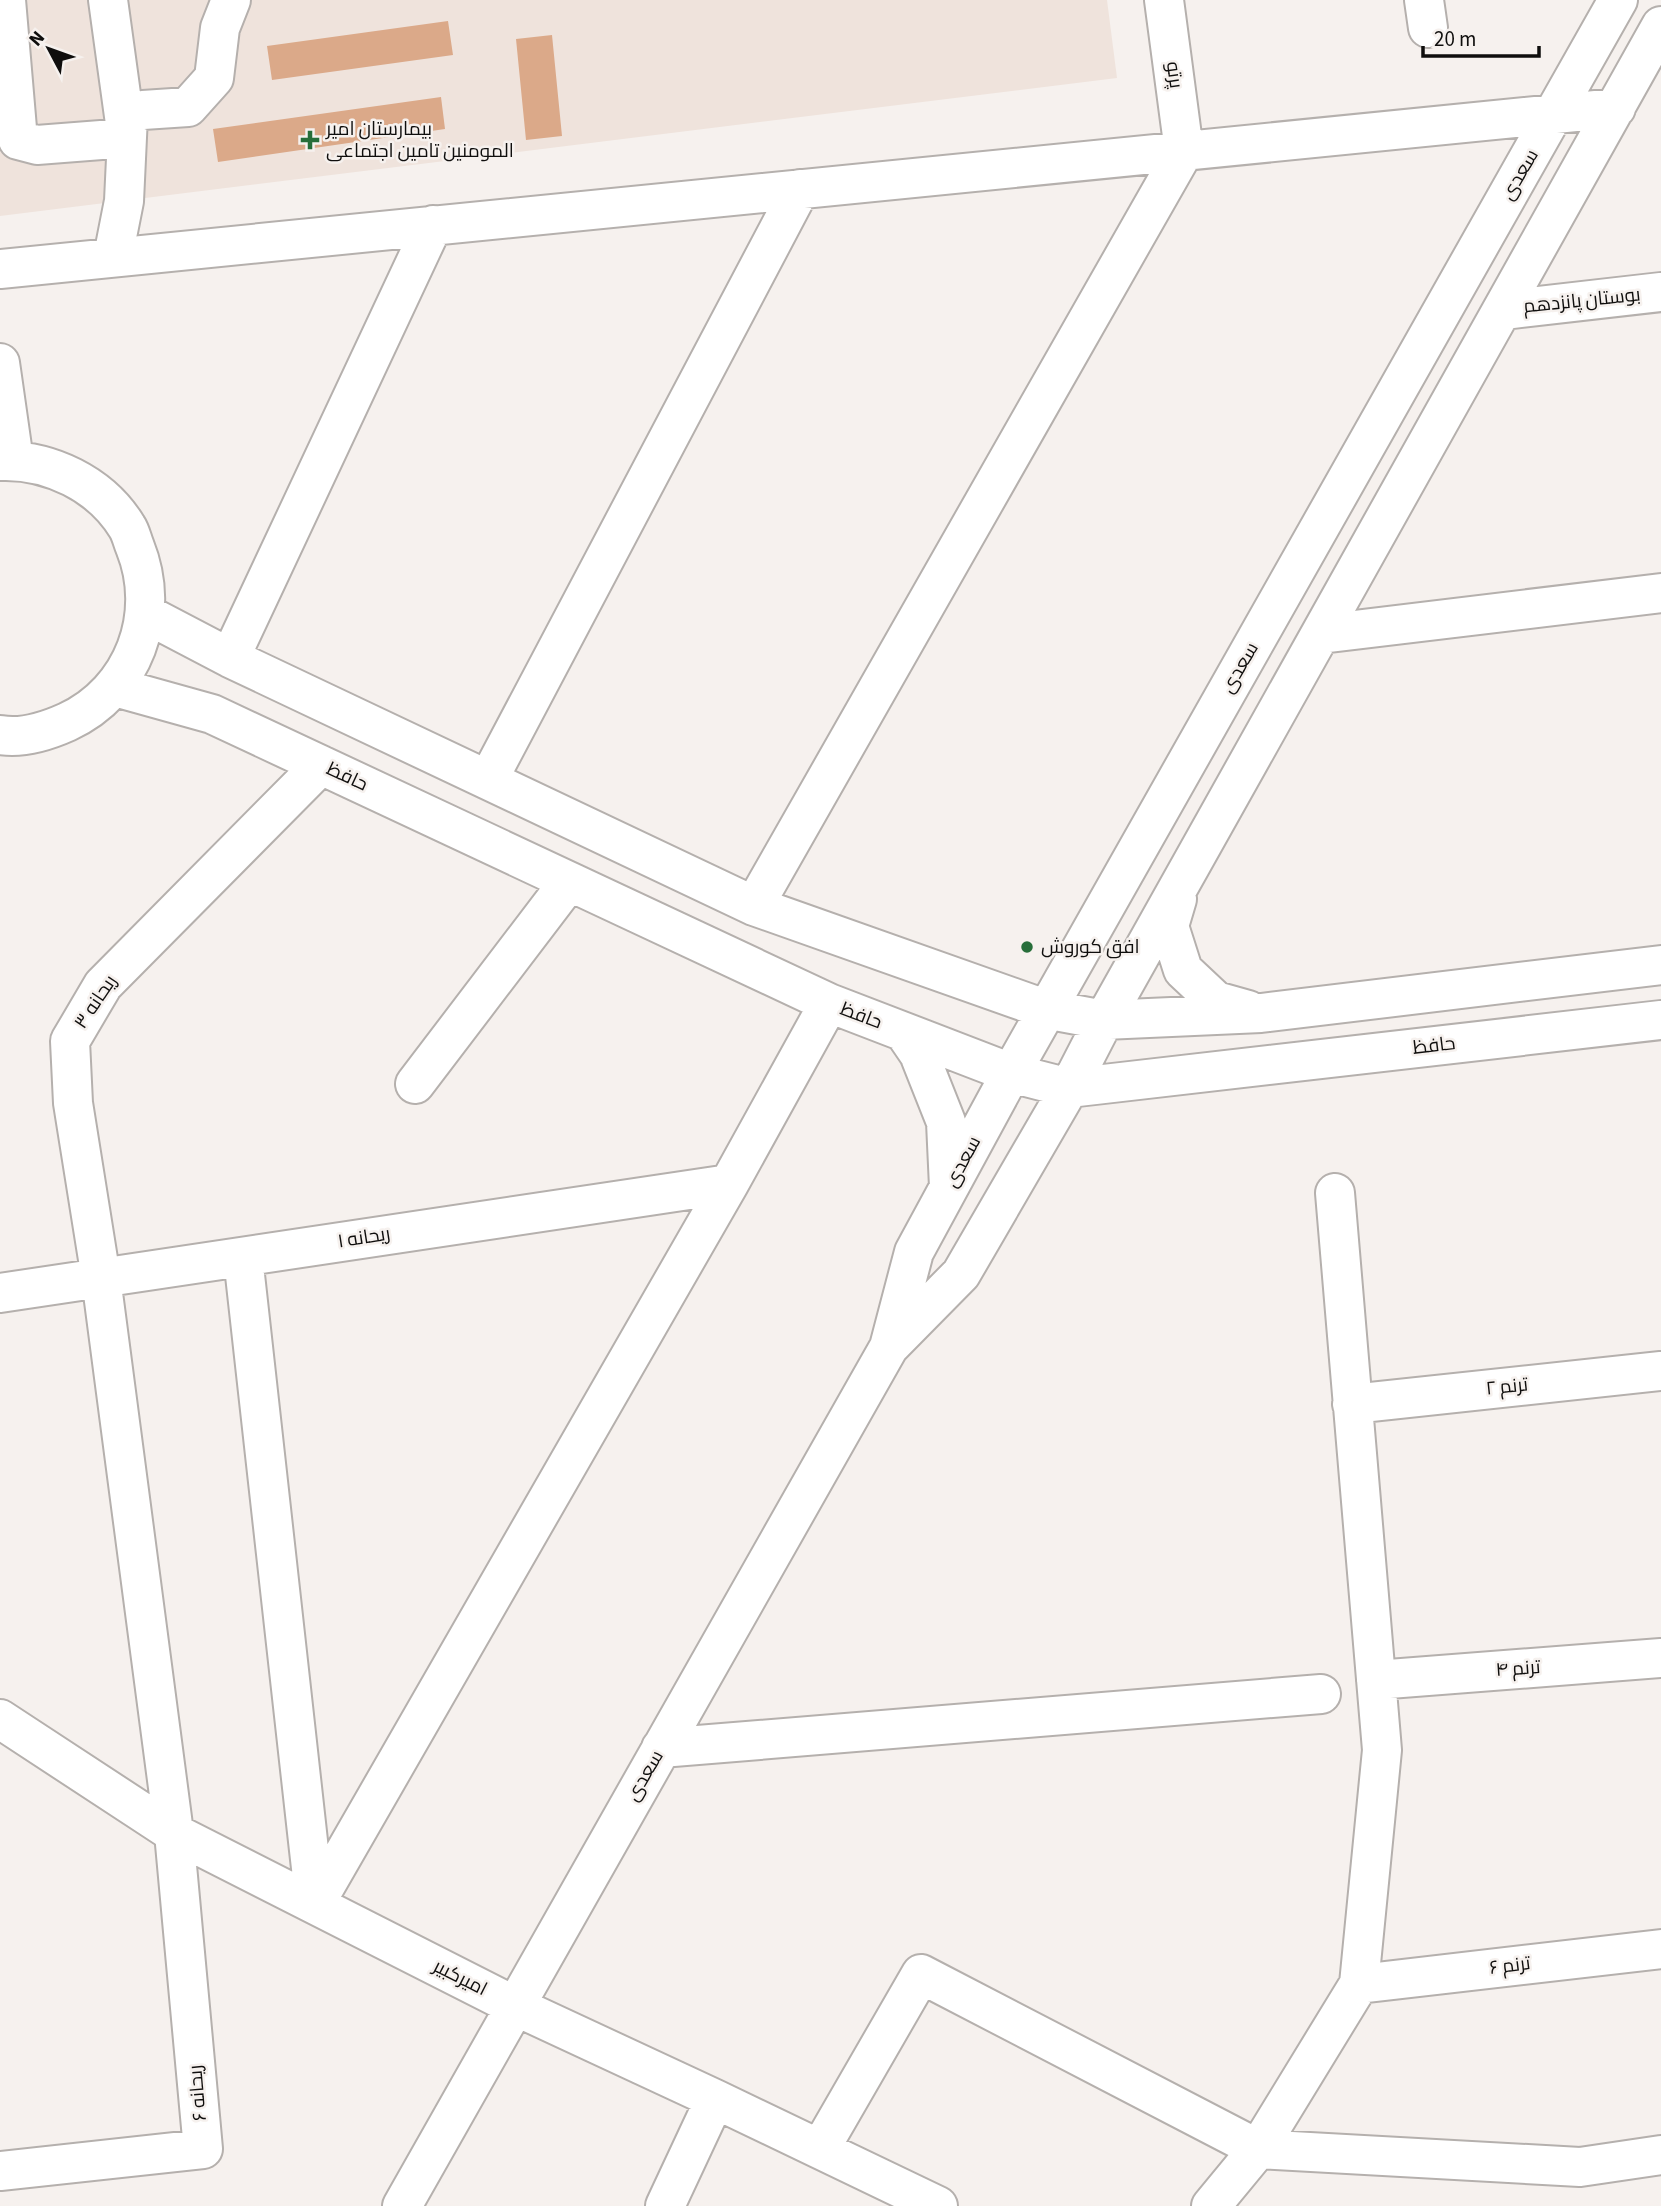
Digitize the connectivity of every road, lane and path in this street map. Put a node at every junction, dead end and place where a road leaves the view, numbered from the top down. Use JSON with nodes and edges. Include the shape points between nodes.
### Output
{"nodes":[{"id":1,"x":6,"y":0,"type":"edge"},
{"id":2,"x":108,"y":0,"type":"edge"},
{"id":3,"x":231,"y":0,"type":"edge"},
{"id":4,"x":1164,"y":0,"type":"edge"},
{"id":5,"x":1618,"y":0,"type":"edge"},
{"id":6,"x":1661,"y":26,"type":"edge"},
{"id":7,"x":1616,"y":108,"type":"junction"},
{"id":8,"x":1554,"y":114,"type":"junction"},
{"id":9,"x":127,"y":138,"type":"junction"},
{"id":10,"x":1184,"y":151,"type":"junction"},
{"id":11,"x":800,"y":189,"type":"junction"},
{"id":12,"x":433,"y":225,"type":"junction"},
{"id":13,"x":113,"y":257,"type":"junction"},
{"id":14,"x":0,"y":269,"type":"edge"},
{"id":15,"x":1661,"y":292,"type":"edge"},
{"id":16,"x":1504,"y":310,"type":"junction"},
{"id":17,"x":0,"y":363,"type":"edge"},
{"id":18,"x":7,"y":461,"type":"edge"},
{"id":19,"x":1661,"y":593,"type":"edge"},
{"id":20,"x":146,"y":614,"type":"junction"},
{"id":21,"x":1321,"y":634,"type":"junction"},
{"id":22,"x":230,"y":658,"type":"junction"},
{"id":23,"x":115,"y":687,"type":"junction"},
{"id":24,"x":3,"y":738,"type":"edge"},
{"id":25,"x":321,"y":765,"type":"junction"},
{"id":26,"x":488,"y":779,"type":"junction"},
{"id":27,"x":568,"y":883,"type":"junction"},
{"id":28,"x":1181,"y":883,"type":"junction"},
{"id":29,"x":754,"y":906,"type":"junction"},
{"id":30,"x":1661,"y":965,"type":"edge"},
{"id":31,"x":829,"y":1003,"type":"junction"},
{"id":32,"x":1045,"y":1009,"type":"junction"},
{"id":33,"x":1261,"y":1013,"type":"junction"},
{"id":34,"x":1104,"y":1020,"type":"junction"},
{"id":35,"x":1661,"y":1020,"type":"edge"},
{"id":36,"x":904,"y":1032,"type":"junction"},
{"id":37,"x":1011,"y":1073,"type":"junction"},
{"id":38,"x":415,"y":1084,"type":"dead end"},
{"id":39,"x":1069,"y":1088,"type":"junction"},
{"id":40,"x":729,"y":1184,"type":"junction"},
{"id":41,"x":949,"y":1187,"type":"junction"},
{"id":42,"x":1335,"y":1193,"type":"dead end"},
{"id":43,"x":243,"y":1257,"type":"junction"},
{"id":44,"x":101,"y":1278,"type":"junction"},
{"id":45,"x":0,"y":1293,"type":"edge"},
{"id":46,"x":889,"y":1347,"type":"junction"},
{"id":47,"x":1661,"y":1371,"type":"edge"},
{"id":48,"x":1353,"y":1404,"type":"junction"},
{"id":49,"x":1661,"y":1658,"type":"edge"},
{"id":50,"x":1376,"y":1680,"type":"junction"},
{"id":51,"x":1321,"y":1694,"type":"dead end"},
{"id":52,"x":0,"y":1718,"type":"edge"},
{"id":53,"x":662,"y":1748,"type":"junction"},
{"id":54,"x":174,"y":1833,"type":"junction"},
{"id":55,"x":315,"y":1905,"type":"junction"},
{"id":56,"x":1661,"y":1949,"type":"edge"},
{"id":57,"x":1359,"y":1984,"type":"junction"},
{"id":58,"x":515,"y":2006,"type":"junction"},
{"id":59,"x":715,"y":2099,"type":"junction"},
{"id":60,"x":820,"y":2149,"type":"junction"},
{"id":61,"x":1258,"y":2149,"type":"junction"},
{"id":62,"x":1661,"y":2155,"type":"edge"},
{"id":63,"x":0,"y":2171,"type":"edge"},
{"id":64,"x":402,"y":2206,"type":"edge"},
{"id":65,"x":665,"y":2206,"type":"edge"},
{"id":66,"x":938,"y":2206,"type":"edge"},
{"id":67,"x":1211,"y":2206,"type":"edge"}],
"edges":[{"from":1,"to":9,"type":"street","via":[[18,140],[37,145]]},
{"from":2,"to":9,"type":"street"},
{"from":3,"to":9,"type":"street","via":[[220,28],[214,78],[188,107],[143,110],[128,116]]},
{"from":4,"to":10,"type":"street","name":"پرتو"},
{"from":5,"to":8,"type":"street","name":"سعدی"},
{"from":6,"to":7,"type":"street","name":"سعدی"},
{"from":7,"to":8,"type":"street"},
{"from":7,"to":16,"type":"street","name":"سعدی"},
{"from":8,"to":10,"type":"street"},
{"from":8,"to":32,"type":"street","name":"سعدی"},
{"from":9,"to":13,"type":"street","via":[[124,201]]},
{"from":10,"to":11,"type":"street"},
{"from":10,"to":29,"type":"street"},
{"from":11,"to":12,"type":"street"},
{"from":11,"to":26,"type":"street"},
{"from":12,"to":13,"type":"street"},
{"from":12,"to":22,"type":"street"},
{"from":13,"to":14,"type":"street"},
{"from":15,"to":16,"type":"street","name":"بوستان پانزدهم"},
{"from":16,"to":21,"type":"street","name":"سعدی"},
{"from":17,"to":18,"type":"street"},
{"from":18,"to":20,"type":"street","via":[[59,470],[98,492],[127,527],[144,569]]},
{"from":19,"to":21,"type":"street"},
{"from":20,"to":22,"type":"street"},
{"from":20,"to":23,"type":"street","via":[[135,652]]},
{"from":21,"to":28,"type":"street","name":"سعدی"},
{"from":22,"to":26,"type":"street"},
{"from":23,"to":24,"type":"street","via":[[73,719],[48,730]]},
{"from":23,"to":25,"type":"street","name":"حافظ","via":[[212,714]]},
{"from":25,"to":27,"type":"street","name":"حافظ"},
{"from":25,"to":44,"type":"street","name":"ریحانه ۳","via":[[103,985],[70,1041],[73,1103]]},
{"from":26,"to":29,"type":"street"},
{"from":27,"to":31,"type":"street","name":"حافظ"},
{"from":27,"to":38,"type":"street"},
{"from":28,"to":33,"type":"street","via":[[1169,926],[1183,970],[1216,1001]]},
{"from":28,"to":34,"type":"street","name":"سعدی"},
{"from":29,"to":32,"type":"street"},
{"from":30,"to":33,"type":"street"},
{"from":31,"to":36,"type":"street","name":"حافظ"},
{"from":31,"to":40,"type":"street"},
{"from":32,"to":34,"type":"street"},
{"from":32,"to":37,"type":"street","name":"سعدی"},
{"from":33,"to":34,"type":"street"},
{"from":34,"to":39,"type":"street","name":"سعدی"},
{"from":35,"to":39,"type":"street","name":"حافظ"},
{"from":36,"to":37,"type":"street","name":"حافظ"},
{"from":36,"to":41,"type":"street","via":[[919,1054],[946,1122]]},
{"from":37,"to":39,"type":"street","name":"حافظ"},
{"from":37,"to":41,"type":"street","name":"سعدی"},
{"from":39,"to":46,"type":"street","name":"سعدی","via":[[961,1274]]},
{"from":40,"to":43,"type":"street","name":"ریحانه ۱"},
{"from":40,"to":55,"type":"street"},
{"from":41,"to":46,"type":"street","name":"سعدی","via":[[914,1252]]},
{"from":42,"to":48,"type":"street"},
{"from":43,"to":44,"type":"street","name":"ریحانه ۱"},
{"from":43,"to":55,"type":"street"},
{"from":44,"to":45,"type":"street","name":"ریحانه ۱"},
{"from":44,"to":54,"type":"street","name":"ریحانه ۳"},
{"from":46,"to":53,"type":"street","name":"سعدی"},
{"from":47,"to":48,"type":"street","name":"ترنم ۲"},
{"from":48,"to":50,"type":"street"},
{"from":49,"to":50,"type":"street","name":"ترنم ۴"},
{"from":50,"to":57,"type":"street","via":[[1382,1750]]},
{"from":51,"to":53,"type":"street"},
{"from":52,"to":54,"type":"street","name":"امیرکبیر"},
{"from":53,"to":58,"type":"street","name":"سعدی"},
{"from":54,"to":55,"type":"street","name":"امیرکبیر"},
{"from":54,"to":63,"type":"street","name":"ریحانه ۶","via":[[203,2150]]},
{"from":55,"to":58,"type":"street","name":"امیرکبیر"},
{"from":56,"to":57,"type":"street","name":"ترنم ۶"},
{"from":57,"to":61,"type":"street"},
{"from":58,"to":59,"type":"street","name":"امیرکبیر"},
{"from":58,"to":64,"type":"street","name":"سعدی"},
{"from":59,"to":60,"type":"street","name":"امیرکبیر"},
{"from":59,"to":65,"type":"street"},
{"from":60,"to":61,"type":"street","via":[[921,1974]]},
{"from":60,"to":66,"type":"street","name":"امیرکبیر"},
{"from":61,"to":62,"type":"street","via":[[1580,2167]]},
{"from":61,"to":67,"type":"street"}]}
